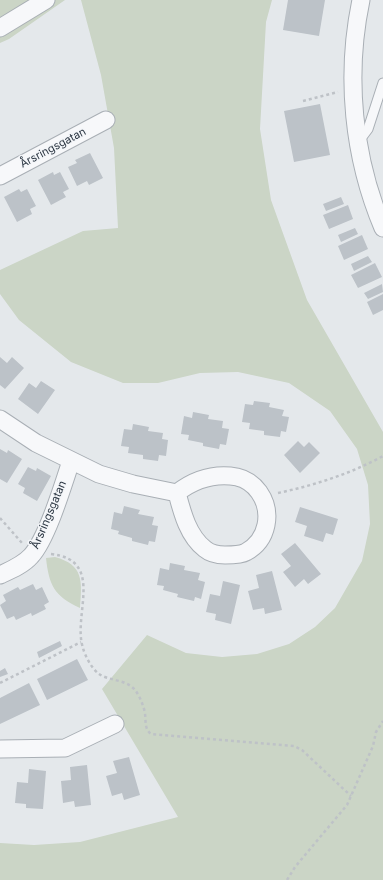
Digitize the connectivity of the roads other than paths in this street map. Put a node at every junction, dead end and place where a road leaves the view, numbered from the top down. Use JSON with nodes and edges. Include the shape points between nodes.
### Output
{"nodes":[{"id":1,"x":46,"y":0,"type":"edge"},
{"id":2,"x":361,"y":0,"type":"edge"},
{"id":3,"x":0,"y":28,"type":"edge"},
{"id":4,"x":383,"y":83,"type":"edge"},
{"id":5,"x":106,"y":120,"type":"dead end"},
{"id":6,"x":358,"y":142,"type":"junction"},
{"id":7,"x":0,"y":176,"type":"edge"},
{"id":8,"x":383,"y":228,"type":"edge"},
{"id":9,"x":0,"y":419,"type":"edge"},
{"id":10,"x":71,"y":461,"type":"junction"},
{"id":11,"x":177,"y":493,"type":"junction"},
{"id":12,"x":0,"y":576,"type":"edge"},
{"id":13,"x":115,"y":724,"type":"dead end"},
{"id":14,"x":0,"y":749,"type":"edge"}],
"edges":[{"from":1,"to":3,"type":"street"},
{"from":2,"to":6,"type":"street","via":[[352,88]]},
{"from":4,"to":6,"type":"lane","via":[[368,129]]},
{"from":5,"to":7,"type":"street","name":"Årsringsgatan"},
{"from":6,"to":8,"type":"street","via":[[373,204]]},
{"from":9,"to":10,"type":"street","via":[[36,443]]},
{"from":10,"to":11,"type":"street","via":[[99,474]]},
{"from":10,"to":12,"type":"street","name":"Årsringsgatan","via":[[55,506],[32,555],[22,564]]},
{"from":11,"to":11,"type":"street","via":[[192,482],[227,476],[242,478],[255,487],[262,497],[268,514],[265,532],[245,553],[214,555],[204,549],[192,534]]},
{"from":13,"to":14,"type":"street","via":[[65,748]]}]}
